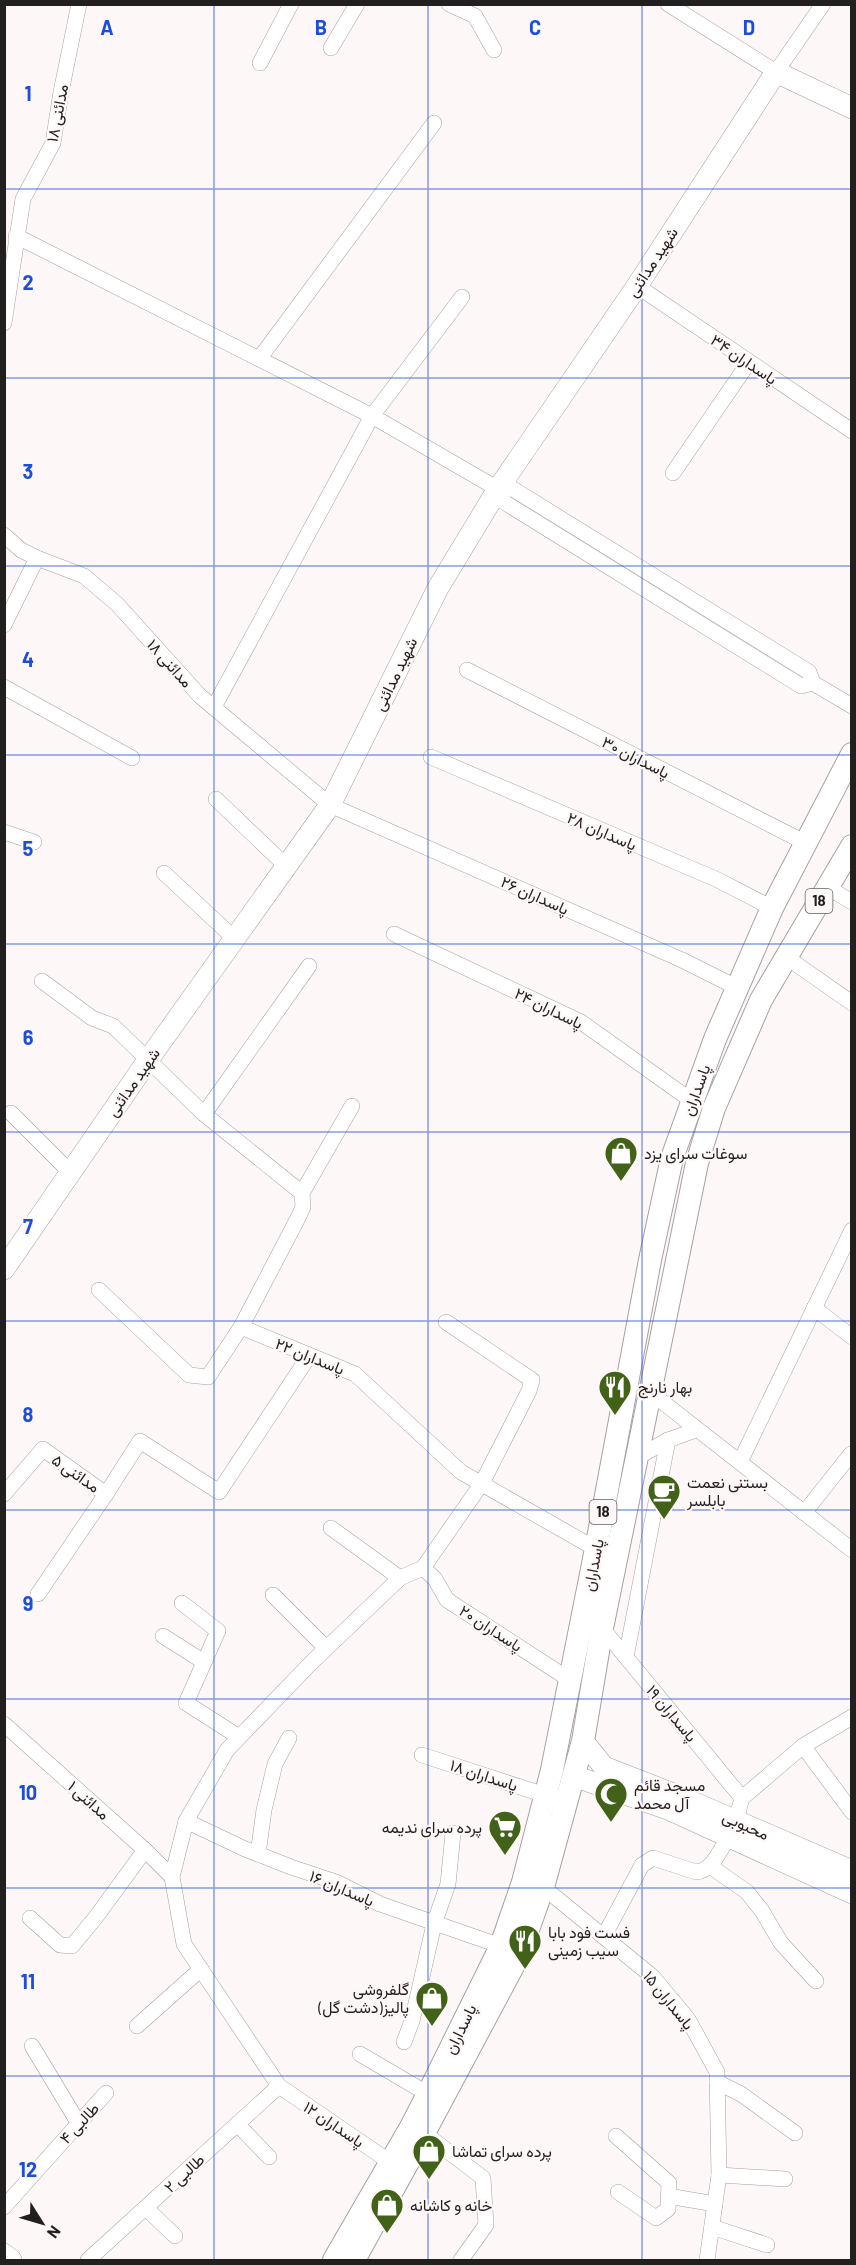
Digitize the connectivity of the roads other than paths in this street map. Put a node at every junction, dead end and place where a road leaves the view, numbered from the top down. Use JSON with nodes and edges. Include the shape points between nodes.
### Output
{"nodes":[{"id":1,"x":79,"y":4,"type":"edge"},
{"id":2,"x":291,"y":4,"type":"edge"},
{"id":3,"x":357,"y":4,"type":"edge"},
{"id":4,"x":448,"y":4,"type":"edge"},
{"id":5,"x":668,"y":4,"type":"edge"},
{"id":6,"x":823,"y":4,"type":"edge"},
{"id":7,"x":331,"y":48,"type":"dead end"},
{"id":8,"x":494,"y":50,"type":"dead end"},
{"id":9,"x":260,"y":63,"type":"dead end"},
{"id":10,"x":776,"y":72,"type":"junction"},
{"id":11,"x":852,"y":108,"type":"edge"},
{"id":12,"x":434,"y":123,"type":"dead end"},
{"id":13,"x":16,"y":236,"type":"junction"},
{"id":14,"x":637,"y":286,"type":"junction"},
{"id":15,"x":462,"y":297,"type":"dead end"},
{"id":16,"x":4,"y":323,"type":"edge"},
{"id":17,"x":259,"y":358,"type":"junction"},
{"id":18,"x":749,"y":362,"type":"junction"},
{"id":19,"x":372,"y":416,"type":"junction"},
{"id":20,"x":852,"y":431,"type":"edge"},
{"id":21,"x":673,"y":473,"type":"dead end"},
{"id":22,"x":498,"y":489,"type":"junction"},
{"id":23,"x":4,"y":535,"type":"edge"},
{"id":24,"x":37,"y":558,"type":"junction"},
{"id":25,"x":4,"y":625,"type":"edge"},
{"id":26,"x":467,"y":670,"type":"dead end"},
{"id":27,"x":4,"y":687,"type":"edge"},
{"id":28,"x":852,"y":706,"type":"edge"},
{"id":29,"x":214,"y":707,"type":"junction"},
{"id":30,"x":852,"y":754,"type":"edge"},
{"id":31,"x":132,"y":758,"type":"dead end"},
{"id":32,"x":431,"y":758,"type":"dead end"},
{"id":33,"x":852,"y":785,"type":"edge"},
{"id":34,"x":216,"y":799,"type":"dead end"},
{"id":35,"x":330,"y":805,"type":"junction"},
{"id":36,"x":4,"y":832,"type":"edge"},
{"id":37,"x":34,"y":842,"type":"dead end"},
{"id":38,"x":806,"y":843,"type":"junction"},
{"id":39,"x":852,"y":846,"type":"edge"},
{"id":40,"x":286,"y":866,"type":"junction"},
{"id":41,"x":164,"y":873,"type":"dead end"},
{"id":42,"x":827,"y":887,"type":"junction"},
{"id":43,"x":776,"y":900,"type":"junction"},
{"id":44,"x":852,"y":902,"type":"edge"},
{"id":45,"x":394,"y":934,"type":"dead end"},
{"id":46,"x":235,"y":939,"type":"junction"},
{"id":47,"x":786,"y":957,"type":"junction"},
{"id":48,"x":309,"y":966,"type":"dead end"},
{"id":49,"x":42,"y":981,"type":"dead end"},
{"id":50,"x":738,"y":988,"type":"junction"},
{"id":51,"x":852,"y":1002,"type":"edge"},
{"id":52,"x":148,"y":1060,"type":"junction"},
{"id":53,"x":692,"y":1101,"type":"junction"},
{"id":54,"x":352,"y":1106,"type":"dead end"},
{"id":55,"x":11,"y":1113,"type":"dead end"},
{"id":56,"x":204,"y":1114,"type":"junction"},
{"id":57,"x":71,"y":1173,"type":"junction"},
{"id":58,"x":302,"y":1193,"type":"junction"},
{"id":59,"x":852,"y":1230,"type":"edge"},
{"id":60,"x":4,"y":1269,"type":"edge"},
{"id":61,"x":99,"y":1290,"type":"dead end"},
{"id":62,"x":814,"y":1308,"type":"junction"},
{"id":63,"x":446,"y":1322,"type":"dead end"},
{"id":64,"x":241,"y":1328,"type":"junction"},
{"id":65,"x":852,"y":1337,"type":"edge"},
{"id":66,"x":309,"y":1356,"type":"junction"},
{"id":67,"x":651,"y":1393,"type":"junction"},
{"id":68,"x":696,"y":1430,"type":"junction"},
{"id":69,"x":668,"y":1440,"type":"junction"},
{"id":70,"x":851,"y":1454,"type":"edge"},
{"id":71,"x":638,"y":1456,"type":"junction"},
{"id":72,"x":740,"y":1462,"type":"junction"},
{"id":73,"x":482,"y":1483,"type":"junction"},
{"id":74,"x":4,"y":1494,"type":"edge"},
{"id":75,"x":106,"y":1494,"type":"junction"},
{"id":76,"x":804,"y":1513,"type":"junction"},
{"id":77,"x":331,"y":1528,"type":"dead end"},
{"id":78,"x":596,"y":1549,"type":"junction"},
{"id":79,"x":852,"y":1550,"type":"edge"},
{"id":80,"x":423,"y":1568,"type":"junction"},
{"id":81,"x":400,"y":1578,"type":"junction"},
{"id":82,"x":38,"y":1594,"type":"dead end"},
{"id":83,"x":273,"y":1595,"type":"dead end"},
{"id":84,"x":182,"y":1603,"type":"dead end"},
{"id":85,"x":602,"y":1628,"type":"junction"},
{"id":86,"x":163,"y":1636,"type":"dead end"},
{"id":87,"x":326,"y":1648,"type":"junction"},
{"id":88,"x":626,"y":1657,"type":"junction"},
{"id":89,"x":204,"y":1662,"type":"junction"},
{"id":90,"x":570,"y":1680,"type":"junction"},
{"id":91,"x":852,"y":1717,"type":"edge"},
{"id":92,"x":4,"y":1724,"type":"edge"},
{"id":93,"x":239,"y":1737,"type":"junction"},
{"id":94,"x":289,"y":1738,"type":"dead end"},
{"id":95,"x":582,"y":1742,"type":"junction"},
{"id":96,"x":803,"y":1746,"type":"junction"},
{"id":97,"x":422,"y":1755,"type":"dead end"},
{"id":98,"x":552,"y":1770,"type":"junction"},
{"id":99,"x":574,"y":1776,"type":"junction"},
{"id":100,"x":556,"y":1798,"type":"junction"},
{"id":101,"x":742,"y":1798,"type":"junction"},
{"id":102,"x":852,"y":1812,"type":"edge"},
{"id":103,"x":186,"y":1821,"type":"junction"},
{"id":104,"x":732,"y":1829,"type":"junction"},
{"id":105,"x":453,"y":1833,"type":"dead end"},
{"id":106,"x":145,"y":1850,"type":"junction"},
{"id":107,"x":258,"y":1854,"type":"junction"},
{"id":108,"x":710,"y":1866,"type":"junction"},
{"id":109,"x":852,"y":1871,"type":"edge"},
{"id":110,"x":172,"y":1877,"type":"junction"},
{"id":111,"x":543,"y":1887,"type":"junction"},
{"id":112,"x":852,"y":1893,"type":"edge"},
{"id":113,"x":30,"y":1918,"type":"dead end"},
{"id":114,"x":434,"y":1924,"type":"junction"},
{"id":115,"x":604,"y":1936,"type":"junction"},
{"id":116,"x":501,"y":1946,"type":"junction"},
{"id":117,"x":201,"y":1969,"type":"junction"},
{"id":118,"x":816,"y":1981,"type":"dead end"},
{"id":119,"x":137,"y":2026,"type":"dead end"},
{"id":120,"x":404,"y":2042,"type":"dead end"},
{"id":121,"x":32,"y":2046,"type":"dead end"},
{"id":122,"x":360,"y":2054,"type":"dead end"},
{"id":123,"x":717,"y":2082,"type":"junction"},
{"id":124,"x":279,"y":2086,"type":"junction"},
{"id":125,"x":106,"y":2093,"type":"dead end"},
{"id":126,"x":428,"y":2094,"type":"junction"},
{"id":127,"x":79,"y":2124,"type":"junction"},
{"id":128,"x":237,"y":2124,"type":"junction"},
{"id":129,"x":424,"y":2133,"type":"junction"},
{"id":130,"x":795,"y":2133,"type":"dead end"},
{"id":131,"x":616,"y":2136,"type":"dead end"},
{"id":132,"x":269,"y":2157,"type":"dead end"},
{"id":133,"x":390,"y":2162,"type":"junction"},
{"id":134,"x":719,"y":2175,"type":"junction"},
{"id":135,"x":784,"y":2178,"type":"dead end"},
{"id":136,"x":618,"y":2192,"type":"dead end"},
{"id":137,"x":668,"y":2196,"type":"junction"},
{"id":138,"x":715,"y":2204,"type":"junction"},
{"id":139,"x":4,"y":2207,"type":"edge"},
{"id":140,"x":146,"y":2208,"type":"junction"},
{"id":141,"x":712,"y":2227,"type":"junction"},
{"id":142,"x":175,"y":2236,"type":"dead end"},
{"id":143,"x":767,"y":2244,"type":"dead end"},
{"id":144,"x":4,"y":2254,"type":"edge"},
{"id":145,"x":11,"y":2260,"type":"edge"},
{"id":146,"x":88,"y":2260,"type":"edge"},
{"id":147,"x":334,"y":2260,"type":"edge"},
{"id":148,"x":354,"y":2260,"type":"edge"},
{"id":149,"x":460,"y":2260,"type":"edge"},
{"id":150,"x":707,"y":2260,"type":"edge"}],
"edges":[{"from":1,"to":13,"type":"street","name":"مدائنی ۱۸","via":[[53,143],[23,199]]},
{"from":2,"to":9,"type":"street"},
{"from":3,"to":7,"type":"street"},
{"from":4,"to":8,"type":"street","via":[[475,16]]},
{"from":5,"to":10,"type":"street"},
{"from":6,"to":10,"type":"street"},
{"from":10,"to":11,"type":"street"},
{"from":10,"to":14,"type":"street","name":"شهید مدائنی"},
{"from":12,"to":17,"type":"street"},
{"from":13,"to":16,"type":"street","name":"مدائنی ۱۸"},
{"from":13,"to":17,"type":"street"},
{"from":14,"to":18,"type":"street","name":"پاسداران ۳۴"},
{"from":14,"to":22,"type":"street","name":"شهید مدائنی"},
{"from":15,"to":19,"type":"street"},
{"from":17,"to":19,"type":"street"},
{"from":18,"to":20,"type":"street","name":"پاسداران ۳۴"},
{"from":18,"to":21,"type":"street"},
{"from":19,"to":22,"type":"street"},
{"from":19,"to":29,"type":"street"},
{"from":22,"to":28,"type":"street","via":[[513,489],[809,672],[813,683]]},
{"from":22,"to":35,"type":"street","name":"شهید مدائنی","via":[[438,588]]},
{"from":23,"to":24,"type":"street","name":"مدائنی ۱۸"},
{"from":24,"to":25,"type":"street"},
{"from":24,"to":29,"type":"street","name":"مدائنی ۱۸","via":[[84,576],[117,604]]},
{"from":26,"to":38,"type":"street","name":"پاسداران ۳۰"},
{"from":27,"to":31,"type":"street"},
{"from":29,"to":35,"type":"street","name":"مدائنی ۱۸"},
{"from":30,"to":38,"type":"main road","name":"پاسداران","number":"18"},
{"from":32,"to":43,"type":"street","name":"پاسداران ۲۸","via":[[718,880]]},
{"from":33,"to":43,"type":"main road","via":[[805,865]]},
{"from":34,"to":40,"type":"street"},
{"from":35,"to":40,"type":"street","name":"شهید مدائنی"},
{"from":35,"to":50,"type":"street","name":"پاسداران ۲۶"},
{"from":36,"to":37,"type":"street"},
{"from":38,"to":43,"type":"main road","name":"پاسداران","number":"18"},
{"from":39,"to":42,"type":"main road","name":"پاسداران","number":"18"},
{"from":40,"to":46,"type":"street","name":"شهید مدائنی"},
{"from":41,"to":46,"type":"street"},
{"from":42,"to":44,"type":"street"},
{"from":42,"to":47,"type":"main road","name":"پاسداران","number":"18"},
{"from":43,"to":50,"type":"main road","name":"پاسداران","number":"18"},
{"from":45,"to":53,"type":"street","name":"پاسداران ۲۴","via":[[581,1022]]},
{"from":46,"to":52,"type":"street","name":"شهید مدائنی"},
{"from":47,"to":51,"type":"street"},
{"from":47,"to":67,"type":"main road","name":"پاسداران","number":"18","via":[[738,1050],[707,1130]]},
{"from":48,"to":56,"type":"street"},
{"from":49,"to":52,"type":"street","via":[[92,1018],[113,1026]]},
{"from":50,"to":53,"type":"main road","name":"پاسداران","number":"18"},
{"from":52,"to":56,"type":"street"},
{"from":52,"to":57,"type":"street","name":"شهید مدائنی"},
{"from":53,"to":78,"type":"main road","name":"پاسداران","number":"18","via":[[672,1158],[650,1260]]},
{"from":54,"to":58,"type":"street"},
{"from":55,"to":57,"type":"street"},
{"from":56,"to":58,"type":"street"},
{"from":57,"to":60,"type":"street","name":"شهید مدائنی"},
{"from":58,"to":64,"type":"street","via":[[303,1207]]},
{"from":59,"to":62,"type":"street"},
{"from":61,"to":64,"type":"street","via":[[189,1375],[208,1377]]},
{"from":62,"to":65,"type":"street"},
{"from":62,"to":72,"type":"street"},
{"from":63,"to":73,"type":"street","via":[[532,1380],[530,1391]]},
{"from":64,"to":66,"type":"street","name":"پاسداران ۲۲"},
{"from":66,"to":73,"type":"street","name":"پاسداران ۲۲","via":[[355,1374],[461,1472]]},
{"from":66,"to":75,"type":"street","name":"مدائنی ۵","via":[[219,1492],[140,1441]]},
{"from":67,"to":68,"type":"street"},
{"from":67,"to":71,"type":"main road","name":"پاسداران","number":"18"},
{"from":68,"to":69,"type":"street"},
{"from":68,"to":72,"type":"street"},
{"from":69,"to":71,"type":"street"},
{"from":69,"to":88,"type":"street"},
{"from":70,"to":76,"type":"street"},
{"from":71,"to":85,"type":"main road","name":"پاسداران","number":"18"},
{"from":72,"to":76,"type":"street"},
{"from":73,"to":78,"type":"street","name":"پاسداران ۲۲"},
{"from":73,"to":80,"type":"street"},
{"from":74,"to":75,"type":"street","name":"مدائنی ۵","via":[[43,1449]]},
{"from":75,"to":82,"type":"street"},
{"from":76,"to":79,"type":"street"},
{"from":77,"to":81,"type":"street"},
{"from":78,"to":90,"type":"main road","name":"پاسداران","number":"18"},
{"from":80,"to":81,"type":"street"},
{"from":80,"to":90,"type":"street","name":"پاسداران ۲۰","via":[[447,1600]]},
{"from":81,"to":87,"type":"street"},
{"from":83,"to":87,"type":"street"},
{"from":84,"to":89,"type":"street","via":[[218,1631]]},
{"from":85,"to":88,"type":"street","name":"پاسداران ۱۹"},
{"from":85,"to":95,"type":"main road","name":"پاسداران","number":"18"},
{"from":86,"to":89,"type":"street"},
{"from":87,"to":93,"type":"street"},
{"from":88,"to":101,"type":"street","name":"پاسداران ۱۹"},
{"from":89,"to":93,"type":"street","via":[[186,1704]]},
{"from":90,"to":98,"type":"main road","name":"پاسداران","number":"18"},
{"from":91,"to":96,"type":"street"},
{"from":92,"to":106,"type":"street","name":"مدائنی ۱"},
{"from":93,"to":103,"type":"street","via":[[227,1750]]},
{"from":94,"to":107,"type":"street","via":[[275,1764]]},
{"from":95,"to":99,"type":"main road","name":"پاسداران","number":"18"},
{"from":95,"to":104,"type":"street","name":"محبوبی","via":[[604,1767]]},
{"from":96,"to":101,"type":"street"},
{"from":96,"to":102,"type":"street"},
{"from":97,"to":100,"type":"street","name":"پاسداران ۱۸"},
{"from":98,"to":99,"type":"main road"},
{"from":98,"to":100,"type":"main road","name":"پاسداران","number":"18"},
{"from":99,"to":100,"type":"main road","name":"پاسداران","number":"18"},
{"from":99,"to":104,"type":"street","name":"محبوبی"},
{"from":100,"to":111,"type":"main road","name":"پاسداران","number":"18"},
{"from":100,"to":116,"type":"main road","name":"پاسداران","number":"18"},
{"from":101,"to":104,"type":"street"},
{"from":103,"to":107,"type":"street","name":"پاسداران ۱۶"},
{"from":103,"to":110,"type":"street"},
{"from":104,"to":108,"type":"street"},
{"from":104,"to":109,"type":"street","name":"محبوبی"},
{"from":104,"to":112,"type":"street","name":"محبوبی"},
{"from":105,"to":114,"type":"street","via":[[448,1884]]},
{"from":106,"to":110,"type":"street","name":"مدائنی ۱"},
{"from":106,"to":113,"type":"street","via":[[72,1946],[60,1945]]},
{"from":107,"to":114,"type":"street","name":"پاسداران ۱۶"},
{"from":108,"to":115,"type":"street","via":[[696,1872],[653,1858],[647,1860]]},
{"from":108,"to":118,"type":"street","via":[[747,1892],[781,1943]]},
{"from":110,"to":117,"type":"street","via":[[184,1944]]},
{"from":111,"to":115,"type":"street","name":"پاسداران ۱۵"},
{"from":111,"to":129,"type":"main road","name":"پاسداران","number":"18","via":[[519,1955]]},
{"from":114,"to":116,"type":"street","name":"پاسداران ۱۶"},
{"from":114,"to":120,"type":"street"},
{"from":115,"to":123,"type":"street","name":"پاسداران ۱۵","via":[[653,1977],[688,2019],[717,2072]]},
{"from":116,"to":126,"type":"main road","name":"پاسداران","number":"18"},
{"from":117,"to":119,"type":"street"},
{"from":117,"to":124,"type":"street"},
{"from":121,"to":127,"type":"street"},
{"from":122,"to":126,"type":"street"},
{"from":123,"to":130,"type":"street","via":[[741,2094]]},
{"from":123,"to":134,"type":"street","name":"پاسداران ۱۵"},
{"from":124,"to":128,"type":"street","name":"طالبی ۲"},
{"from":124,"to":133,"type":"street","name":"پاسداران ۱۲"},
{"from":125,"to":127,"type":"street","name":"طالبی ۴"},
{"from":126,"to":133,"type":"main road","name":"پاسداران","number":"18"},
{"from":127,"to":139,"type":"street","name":"طالبی ۴"},
{"from":128,"to":132,"type":"street"},
{"from":128,"to":140,"type":"street","name":"طالبی ۲"},
{"from":129,"to":148,"type":"main road","name":"پاسداران","number":"18"},
{"from":129,"to":149,"type":"street","via":[[483,2178],[486,2225]]},
{"from":131,"to":137,"type":"street","via":[[669,2183]]},
{"from":133,"to":147,"type":"main road","name":"پاسداران","number":"18"},
{"from":134,"to":135,"type":"street"},
{"from":134,"to":138,"type":"street"},
{"from":136,"to":137,"type":"street","via":[[656,2218],[668,2209]]},
{"from":137,"to":138,"type":"street"},
{"from":138,"to":141,"type":"street"},
{"from":140,"to":142,"type":"street"},
{"from":140,"to":146,"type":"street","name":"طالبی ۲"},
{"from":141,"to":143,"type":"street"},
{"from":141,"to":150,"type":"street"},
{"from":144,"to":145,"type":"street"}]}
